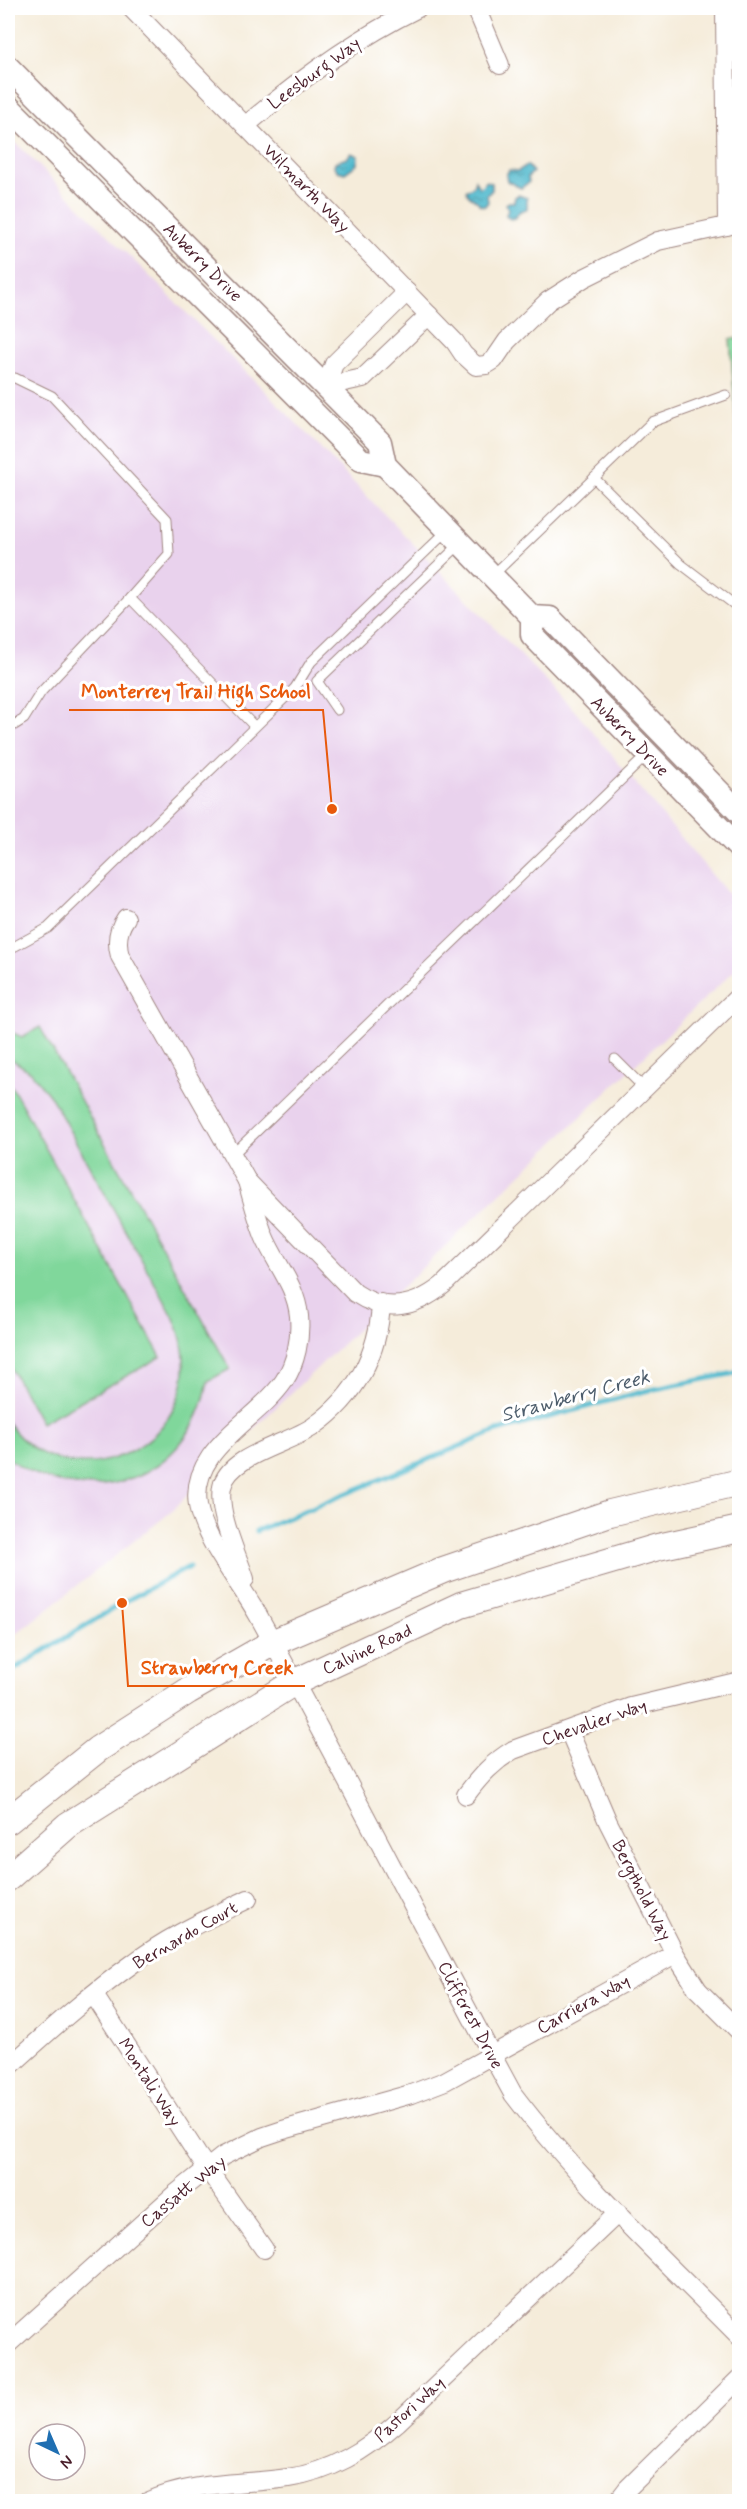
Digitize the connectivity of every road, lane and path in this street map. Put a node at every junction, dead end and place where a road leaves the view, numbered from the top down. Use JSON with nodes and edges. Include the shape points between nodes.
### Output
{"nodes":[{"id":1,"x":131,"y":8,"type":"edge"},
{"id":2,"x":418,"y":8,"type":"edge"},
{"id":3,"x":477,"y":8,"type":"edge"},
{"id":4,"x":725,"y":8,"type":"edge"},
{"id":5,"x":500,"y":65,"type":"dead end"},
{"id":6,"x":8,"y":67,"type":"edge"},
{"id":7,"x":8,"y":106,"type":"edge"},
{"id":8,"x":245,"y":126,"type":"junction"},
{"id":9,"x":733,"y":224,"type":"edge"},
{"id":10,"x":407,"y":292,"type":"junction"},
{"id":11,"x":429,"y":315,"type":"junction"},
{"id":12,"x":8,"y":378,"type":"edge"},
{"id":13,"x":326,"y":386,"type":"junction"},
{"id":14,"x":726,"y":395,"type":"dead end"},
{"id":15,"x":385,"y":465,"type":"junction"},
{"id":16,"x":594,"y":478,"type":"junction"},
{"id":17,"x":454,"y":537,"type":"junction"},
{"id":18,"x":492,"y":576,"type":"junction"},
{"id":19,"x":130,"y":598,"type":"junction"},
{"id":20,"x":740,"y":609,"type":"edge"},
{"id":21,"x":532,"y":617,"type":"junction"},
{"id":22,"x":307,"y":668,"type":"junction"},
{"id":23,"x":320,"y":677,"type":"junction"},
{"id":24,"x":337,"y":710,"type":"dead end"},
{"id":25,"x":254,"y":726,"type":"junction"},
{"id":26,"x":8,"y":729,"type":"edge"},
{"id":27,"x":648,"y":754,"type":"junction"},
{"id":28,"x":740,"y":813,"type":"edge"},
{"id":29,"x":740,"y":849,"type":"edge"},
{"id":30,"x":126,"y":918,"type":"dead end"},
{"id":31,"x":8,"y":950,"type":"edge"},
{"id":32,"x":740,"y":995,"type":"edge"},
{"id":33,"x":615,"y":1059,"type":"dead end"},
{"id":34,"x":644,"y":1088,"type":"junction"},
{"id":35,"x":232,"y":1155,"type":"junction"},
{"id":36,"x":247,"y":1181,"type":"junction"},
{"id":37,"x":381,"y":1304,"type":"junction"},
{"id":38,"x":740,"y":1482,"type":"edge"},
{"id":39,"x":740,"y":1529,"type":"edge"},
{"id":40,"x":255,"y":1610,"type":"junction"},
{"id":41,"x":272,"y":1642,"type":"junction"},
{"id":42,"x":740,"y":1681,"type":"edge"},
{"id":43,"x":293,"y":1683,"type":"junction"},
{"id":44,"x":569,"y":1731,"type":"junction"},
{"id":45,"x":466,"y":1795,"type":"dead end"},
{"id":46,"x":8,"y":1821,"type":"edge"},
{"id":47,"x":8,"y":1878,"type":"edge"},
{"id":48,"x":248,"y":1899,"type":"dead end"},
{"id":49,"x":675,"y":1954,"type":"junction"},
{"id":50,"x":94,"y":1995,"type":"junction"},
{"id":51,"x":740,"y":2032,"type":"edge"},
{"id":52,"x":492,"y":2055,"type":"junction"},
{"id":53,"x":8,"y":2068,"type":"edge"},
{"id":54,"x":207,"y":2169,"type":"junction"},
{"id":55,"x":618,"y":2213,"type":"junction"},
{"id":56,"x":264,"y":2248,"type":"dead end"},
{"id":57,"x":740,"y":2337,"type":"edge"},
{"id":58,"x":8,"y":2344,"type":"edge"},
{"id":59,"x":740,"y":2378,"type":"edge"},
{"id":60,"x":147,"y":2502,"type":"edge"},
{"id":61,"x":617,"y":2502,"type":"edge"}],
"edges":[{"from":1,"to":8,"type":"street","name":"Wilmarth Way"},
{"from":2,"to":8,"type":"street","name":"Leesburg Way","via":[[346,48]]},
{"from":3,"to":5,"type":"street"},
{"from":4,"to":9,"type":"street"},
{"from":6,"to":13,"type":"street","name":"Auberry Drive"},
{"from":7,"to":15,"type":"street","name":"Auberry Drive","via":[[361,460]]},
{"from":8,"to":10,"type":"street","name":"Wilmarth Way"},
{"from":9,"to":11,"type":"street","name":"Wilmarth Way","via":[[658,241],[584,278],[548,301],[507,341],[499,355],[482,366],[470,361]]},
{"from":10,"to":11,"type":"street","name":"Wilmarth Way"},
{"from":10,"to":13,"type":"street","via":[[334,364]]},
{"from":11,"to":13,"type":"street","via":[[363,378]]},
{"from":12,"to":19,"type":"lane","via":[[52,396],[167,519],[169,554]]},
{"from":13,"to":15,"type":"street","name":"Auberry Drive","via":[[380,442]]},
{"from":14,"to":16,"type":"lane","via":[[652,422]]},
{"from":15,"to":17,"type":"street","name":"Auberry Drive"},
{"from":16,"to":18,"type":"lane"},
{"from":16,"to":20,"type":"lane","via":[[681,564]]},
{"from":17,"to":18,"type":"street","name":"Auberry Drive"},
{"from":17,"to":22,"type":"lane"},
{"from":17,"to":23,"type":"lane"},
{"from":18,"to":21,"type":"street","name":"Auberry Drive"},
{"from":19,"to":25,"type":"lane"},
{"from":19,"to":26,"type":"lane","via":[[41,692],[24,719]]},
{"from":21,"to":27,"type":"street","name":"Auberry Drive","via":[[532,634]]},
{"from":21,"to":28,"type":"street","name":"Auberry Drive","via":[[550,618]]},
{"from":22,"to":23,"type":"lane"},
{"from":22,"to":25,"type":"lane","via":[[295,688]]},
{"from":23,"to":24,"type":"lane"},
{"from":25,"to":31,"type":"lane","via":[[48,928]]},
{"from":27,"to":29,"type":"street","name":"Auberry Drive"},
{"from":27,"to":35,"type":"lane"},
{"from":30,"to":35,"type":"street","via":[[118,936],[120,956]]},
{"from":32,"to":34,"type":"street"},
{"from":33,"to":34,"type":"lane"},
{"from":34,"to":37,"type":"street","via":[[434,1292],[413,1303]]},
{"from":35,"to":36,"type":"street"},
{"from":36,"to":37,"type":"street","via":[[345,1283],[364,1299]]},
{"from":36,"to":40,"type":"street","via":[[265,1238],[294,1294],[299,1317],[298,1341],[283,1383],[222,1443],[201,1473],[197,1490],[204,1525]]},
{"from":37,"to":40,"type":"street","via":[[374,1348],[360,1378],[339,1405],[312,1427],[234,1466],[222,1485],[220,1503]]},
{"from":38,"to":41,"type":"main road","via":[[610,1513],[443,1570]]},
{"from":39,"to":43,"type":"main road","name":"Calvine Road","via":[[658,1547],[460,1605]]},
{"from":40,"to":41,"type":"street","name":"Cliffcrest Drive"},
{"from":41,"to":43,"type":"street","name":"Cliffcrest Drive"},
{"from":41,"to":46,"type":"main road","via":[[98,1749]]},
{"from":42,"to":44,"type":"street","name":"Chevalier Way","via":[[631,1707]]},
{"from":43,"to":47,"type":"main road","name":"Calvine Road","via":[[68,1825]]},
{"from":43,"to":52,"type":"street","name":"Cliffcrest Drive"},
{"from":44,"to":45,"type":"street","name":"Chevalier Way","via":[[498,1759]]},
{"from":44,"to":49,"type":"street","name":"Bergthold Way","via":[[608,1822]]},
{"from":48,"to":50,"type":"street","name":"Bernardo Court","via":[[176,1936],[136,1961]]},
{"from":49,"to":51,"type":"street","name":"Bergthold Way","via":[[698,1990]]},
{"from":49,"to":52,"type":"street","name":"Carriera Way"},
{"from":50,"to":53,"type":"street","name":"Bernardo Court"},
{"from":50,"to":54,"type":"street","name":"Montali Way"},
{"from":52,"to":54,"type":"street","name":"Cassatt Way","via":[[445,2081],[411,2094],[262,2137],[223,2156]]},
{"from":52,"to":55,"type":"street","name":"Cliffcrest Drive","via":[[513,2094],[538,2127]]},
{"from":54,"to":56,"type":"street","name":"Montali Way"},
{"from":54,"to":58,"type":"street","name":"Cassatt Way"},
{"from":55,"to":57,"type":"street","name":"Cliffcrest Drive"},
{"from":55,"to":60,"type":"street","name":"Pastori Way","via":[[398,2422],[359,2453],[307,2474],[190,2487]]},
{"from":59,"to":61,"type":"street"}]}
